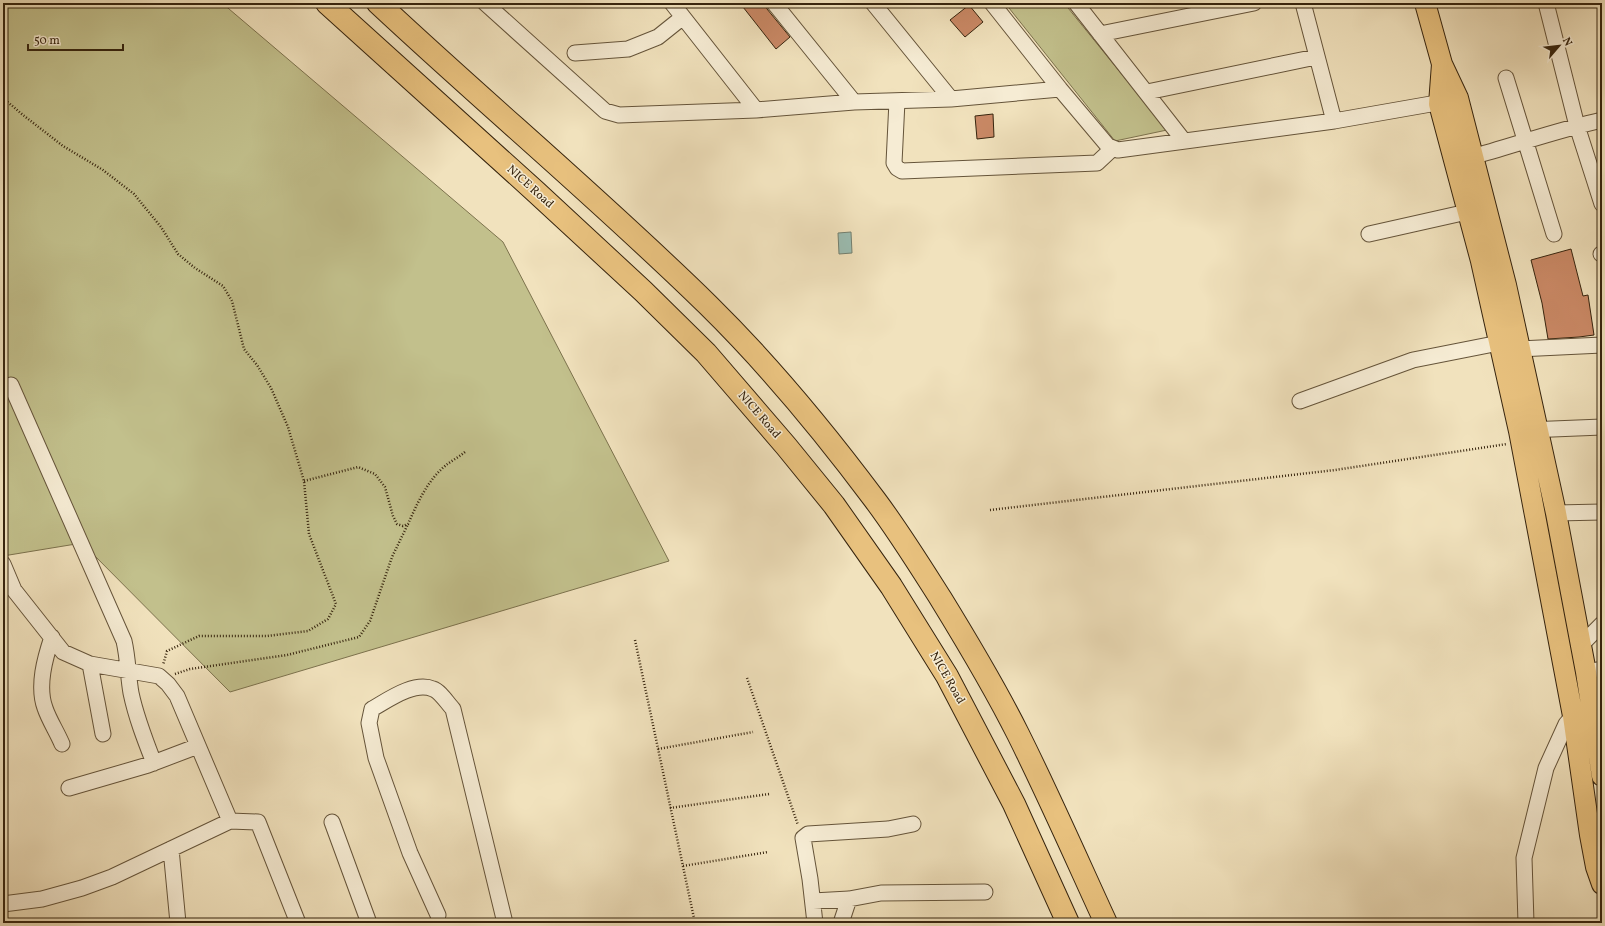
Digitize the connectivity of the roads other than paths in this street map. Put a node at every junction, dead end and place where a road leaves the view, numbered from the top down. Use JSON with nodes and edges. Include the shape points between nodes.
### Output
{"nodes":[{"id":1,"x":327,"y":3,"type":"edge"},
{"id":2,"x":378,"y":3,"type":"edge"},
{"id":3,"x":486,"y":3,"type":"edge"},
{"id":4,"x":672,"y":3,"type":"edge"},
{"id":5,"x":774,"y":3,"type":"edge"},
{"id":6,"x":873,"y":3,"type":"edge"},
{"id":7,"x":992,"y":3,"type":"edge"},
{"id":8,"x":1076,"y":3,"type":"edge"},
{"id":9,"x":1254,"y":3,"type":"edge"},
{"id":10,"x":1303,"y":3,"type":"edge"},
{"id":11,"x":1425,"y":3,"type":"edge"},
{"id":12,"x":1546,"y":3,"type":"edge"},
{"id":13,"x":684,"y":17,"type":"junction"},
{"id":14,"x":1100,"y":34,"type":"junction"},
{"id":15,"x":575,"y":53,"type":"dead end"},
{"id":16,"x":1316,"y":57,"type":"junction"},
{"id":17,"x":1506,"y":78,"type":"dead end"},
{"id":18,"x":1060,"y":89,"type":"junction"},
{"id":19,"x":1147,"y":92,"type":"junction"},
{"id":20,"x":951,"y":99,"type":"junction"},
{"id":21,"x":897,"y":101,"type":"junction"},
{"id":22,"x":1449,"y":101,"type":"junction"},
{"id":23,"x":854,"y":102,"type":"junction"},
{"id":24,"x":756,"y":110,"type":"junction"},
{"id":25,"x":1602,"y":120,"type":"edge"},
{"id":26,"x":1334,"y":121,"type":"junction"},
{"id":27,"x":1577,"y":126,"type":"junction"},
{"id":28,"x":1184,"y":141,"type":"junction"},
{"id":29,"x":1525,"y":143,"type":"junction"},
{"id":30,"x":1112,"y":149,"type":"junction"},
{"id":31,"x":1472,"y":157,"type":"junction"},
{"id":32,"x":1602,"y":204,"type":"edge"},
{"id":33,"x":1467,"y":212,"type":"junction"},
{"id":34,"x":1369,"y":234,"type":"dead end"},
{"id":35,"x":1554,"y":234,"type":"dead end"},
{"id":36,"x":1499,"y":343,"type":"junction"},
{"id":37,"x":1602,"y":345,"type":"edge"},
{"id":38,"x":1520,"y":349,"type":"junction"},
{"id":39,"x":11,"y":385,"type":"dead end"},
{"id":40,"x":1300,"y":401,"type":"dead end"},
{"id":41,"x":1602,"y":427,"type":"edge"},
{"id":42,"x":1526,"y":434,"type":"junction"},
{"id":43,"x":1602,"y":512,"type":"edge"},
{"id":44,"x":1556,"y":513,"type":"junction"},
{"id":45,"x":3,"y":564,"type":"edge"},
{"id":46,"x":8,"y":592,"type":"edge"},
{"id":47,"x":1602,"y":624,"type":"edge"},
{"id":48,"x":52,"y":637,"type":"junction"},
{"id":49,"x":1581,"y":645,"type":"junction"},
{"id":50,"x":90,"y":664,"type":"junction"},
{"id":51,"x":128,"y":671,"type":"junction"},
{"id":52,"x":1594,"y":671,"type":"edge"},
{"id":53,"x":1592,"y":713,"type":"junction"},
{"id":54,"x":1573,"y":716,"type":"junction"},
{"id":55,"x":103,"y":734,"type":"dead end"},
{"id":56,"x":62,"y":744,"type":"dead end"},
{"id":57,"x":198,"y":746,"type":"junction"},
{"id":58,"x":154,"y":763,"type":"junction"},
{"id":59,"x":1602,"y":772,"type":"edge"},
{"id":60,"x":69,"y":788,"type":"dead end"},
{"id":61,"x":230,"y":821,"type":"junction"},
{"id":62,"x":332,"y":822,"type":"dead end"},
{"id":63,"x":912,"y":824,"type":"dead end"},
{"id":64,"x":171,"y":848,"type":"junction"},
{"id":65,"x":1602,"y":884,"type":"edge"},
{"id":66,"x":985,"y":892,"type":"dead end"},
{"id":67,"x":850,"y":899,"type":"junction"},
{"id":68,"x":813,"y":901,"type":"junction"},
{"id":69,"x":3,"y":904,"type":"edge"},
{"id":70,"x":438,"y":915,"type":"dead end"},
{"id":71,"x":178,"y":923,"type":"edge"},
{"id":72,"x":298,"y":923,"type":"edge"},
{"id":73,"x":369,"y":923,"type":"edge"},
{"id":74,"x":505,"y":923,"type":"edge"},
{"id":75,"x":815,"y":923,"type":"edge"},
{"id":76,"x":841,"y":923,"type":"edge"},
{"id":77,"x":1068,"y":923,"type":"edge"},
{"id":78,"x":1106,"y":923,"type":"edge"},
{"id":79,"x":1526,"y":923,"type":"edge"}],
"edges":[{"from":1,"to":77,"type":"highway","name":"NICE Road","via":[[643,291],[706,354],[834,505],[891,586],[947,676],[1014,804]]},
{"from":2,"to":78,"type":"highway","via":[[648,247],[710,308],[815,424],[876,501],[974,653],[1017,731]]},
{"from":3,"to":24,"type":"street","via":[[611,114]]},
{"from":4,"to":13,"type":"street"},
{"from":5,"to":23,"type":"street"},
{"from":6,"to":20,"type":"street"},
{"from":7,"to":18,"type":"street"},
{"from":8,"to":14,"type":"street"},
{"from":9,"to":14,"type":"street"},
{"from":10,"to":16,"type":"street"},
{"from":11,"to":22,"type":"main road","via":[[1442,64]]},
{"from":12,"to":27,"type":"street"},
{"from":13,"to":15,"type":"street","via":[[658,37],[628,48]]},
{"from":13,"to":24,"type":"street"},
{"from":14,"to":19,"type":"street"},
{"from":16,"to":19,"type":"street"},
{"from":16,"to":26,"type":"street"},
{"from":17,"to":29,"type":"street"},
{"from":18,"to":20,"type":"street"},
{"from":18,"to":30,"type":"street"},
{"from":19,"to":28,"type":"street"},
{"from":20,"to":21,"type":"street"},
{"from":21,"to":23,"type":"street"},
{"from":21,"to":30,"type":"street","via":[[894,163],[902,171],[1097,163]]},
{"from":22,"to":26,"type":"street"},
{"from":22,"to":31,"type":"main road"},
{"from":22,"to":33,"type":"main road"},
{"from":23,"to":24,"type":"street"},
{"from":25,"to":27,"type":"street"},
{"from":26,"to":28,"type":"street"},
{"from":27,"to":29,"type":"street"},
{"from":27,"to":32,"type":"street"},
{"from":28,"to":30,"type":"street"},
{"from":29,"to":31,"type":"street"},
{"from":29,"to":35,"type":"street"},
{"from":31,"to":38,"type":"main road"},
{"from":33,"to":34,"type":"street"},
{"from":33,"to":36,"type":"main road"},
{"from":36,"to":40,"type":"street","via":[[1413,360]]},
{"from":36,"to":42,"type":"main road"},
{"from":37,"to":38,"type":"street"},
{"from":38,"to":42,"type":"main road"},
{"from":39,"to":51,"type":"street","via":[[124,641]]},
{"from":41,"to":42,"type":"street"},
{"from":42,"to":44,"type":"main road"},
{"from":42,"to":54,"type":"main road"},
{"from":43,"to":44,"type":"street"},
{"from":44,"to":49,"type":"main road"},
{"from":45,"to":46,"type":"street"},
{"from":46,"to":48,"type":"street"},
{"from":47,"to":49,"type":"street"},
{"from":48,"to":50,"type":"street","via":[[63,652]]},
{"from":48,"to":56,"type":"street","via":[[44,664],[44,706]]},
{"from":49,"to":52,"type":"main road"},
{"from":50,"to":51,"type":"street"},
{"from":50,"to":55,"type":"street"},
{"from":51,"to":57,"type":"street","via":[[162,679],[168,684],[177,696]]},
{"from":51,"to":58,"type":"street","via":[[131,693]]},
{"from":52,"to":53,"type":"main road"},
{"from":53,"to":54,"type":"street"},
{"from":53,"to":59,"type":"main road"},
{"from":54,"to":65,"type":"main road","via":[[1590,835]]},
{"from":54,"to":79,"type":"street","via":[[1566,724],[1546,768],[1524,858]]},
{"from":57,"to":58,"type":"street"},
{"from":57,"to":61,"type":"street"},
{"from":58,"to":60,"type":"street"},
{"from":61,"to":64,"type":"street"},
{"from":61,"to":72,"type":"street","via":[[258,822]]},
{"from":62,"to":73,"type":"street"},
{"from":63,"to":68,"type":"street","via":[[888,829],[808,834],[803,838]]},
{"from":64,"to":69,"type":"street","via":[[112,877],[82,888],[42,899]]},
{"from":64,"to":71,"type":"street"},
{"from":66,"to":67,"type":"street","via":[[881,893]]},
{"from":67,"to":68,"type":"street"},
{"from":67,"to":76,"type":"street"},
{"from":68,"to":75,"type":"street"},
{"from":70,"to":74,"type":"street","via":[[410,853],[376,758],[369,723],[372,709],[420,686],[435,689],[453,709]]}]}
